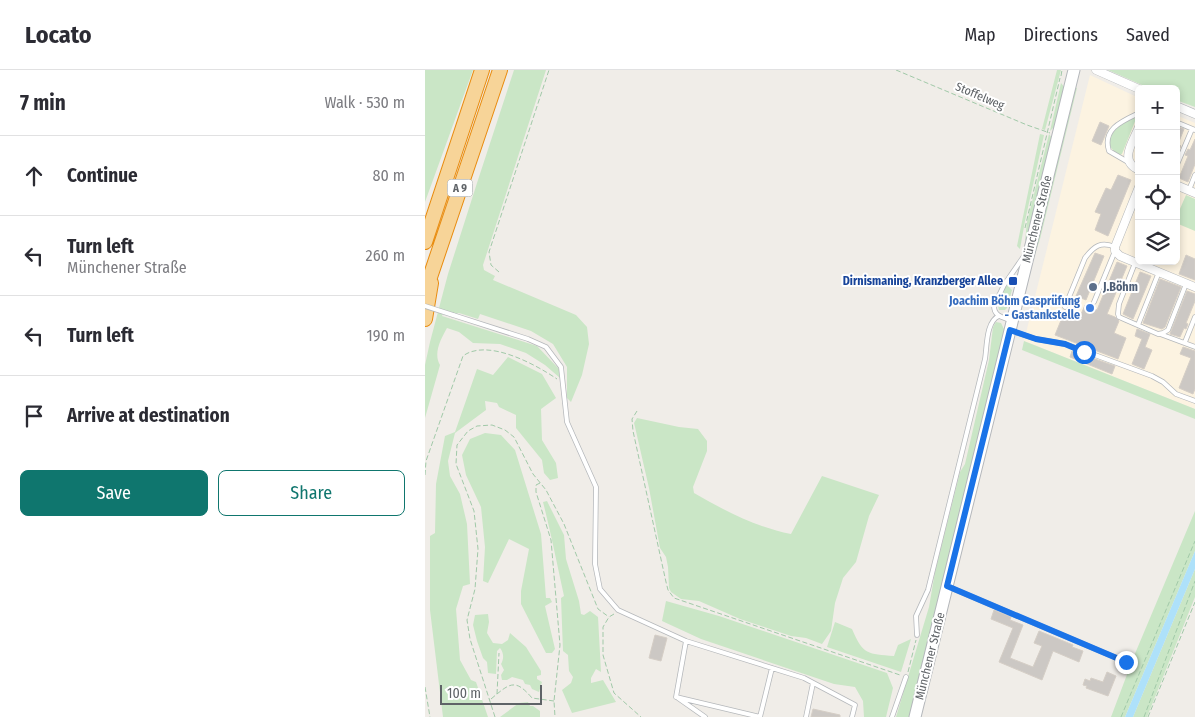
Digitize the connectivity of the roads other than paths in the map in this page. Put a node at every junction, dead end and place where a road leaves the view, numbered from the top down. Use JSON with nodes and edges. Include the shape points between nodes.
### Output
{"nodes":[{"id":1,"x":482,"y":70,"type":"edge"},
{"id":2,"x":500,"y":70,"type":"edge"},
{"id":3,"x":1074,"y":70,"type":"edge"},
{"id":4,"x":1096,"y":70,"type":"edge"},
{"id":5,"x":1135,"y":87,"type":"edge"},
{"id":6,"x":1180,"y":108,"type":"edge"},
{"id":7,"x":1195,"y":114,"type":"edge"},
{"id":8,"x":1135,"y":115,"type":"edge"},
{"id":9,"x":1180,"y":124,"type":"edge"},
{"id":10,"x":1193,"y":129,"type":"edge"},
{"id":11,"x":1138,"y":130,"type":"edge"},
{"id":12,"x":1180,"y":158,"type":"edge"},
{"id":13,"x":1128,"y":162,"type":"junction"},
{"id":14,"x":1135,"y":168,"type":"edge"},
{"id":15,"x":1195,"y":175,"type":"edge"},
{"id":16,"x":1180,"y":187,"type":"edge"},
{"id":17,"x":1192,"y":192,"type":"edge"},
{"id":18,"x":1135,"y":197,"type":"edge"},
{"id":19,"x":425,"y":242,"type":"edge"},
{"id":20,"x":1030,"y":248,"type":"junction"},
{"id":21,"x":1115,"y":249,"type":"junction"},
{"id":22,"x":435,"y":263,"type":"junction"},
{"id":23,"x":1135,"y":263,"type":"joint"},
{"id":24,"x":1140,"y":265,"type":"edge"},
{"id":25,"x":1159,"y":272,"type":"junction"},
{"id":26,"x":1187,"y":284,"type":"junction"},
{"id":27,"x":1195,"y":287,"type":"edge"},
{"id":28,"x":425,"y":292,"type":"edge"},
{"id":29,"x":1094,"y":302,"type":"dead end"},
{"id":30,"x":425,"y":306,"type":"edge"},
{"id":31,"x":1065,"y":307,"type":"dead end"},
{"id":32,"x":999,"y":316,"type":"junction"},
{"id":33,"x":1195,"y":317,"type":"edge"},
{"id":34,"x":425,"y":319,"type":"edge"},
{"id":35,"x":1138,"y":325,"type":"junction"},
{"id":36,"x":1011,"y":326,"type":"junction"},
{"id":37,"x":1158,"y":334,"type":"junction"},
{"id":38,"x":1185,"y":342,"type":"junction"},
{"id":39,"x":1195,"y":347,"type":"edge"},
{"id":40,"x":1195,"y":401,"type":"edge"},
{"id":41,"x":947,"y":586,"type":"junction"},
{"id":42,"x":917,"y":635,"type":"road end"},
{"id":43,"x":686,"y":641,"type":"junction"},
{"id":44,"x":1126,"y":662,"type":"dead end"},
{"id":45,"x":772,"y":668,"type":"junction"},
{"id":46,"x":906,"y":678,"type":"road end"},
{"id":47,"x":813,"y":683,"type":"junction"},
{"id":48,"x":676,"y":697,"type":"junction"},
{"id":49,"x":705,"y":717,"type":"edge"},
{"id":50,"x":760,"y":717,"type":"edge"},
{"id":51,"x":805,"y":717,"type":"edge"},
{"id":52,"x":852,"y":717,"type":"edge"},
{"id":53,"x":892,"y":717,"type":"edge"},
{"id":54,"x":915,"y":717,"type":"edge"}],
"edges":[{"from":1,"to":19,"type":"highway","number":"A 9"},
{"from":2,"to":22,"type":"highway","number":"A 9"},
{"from":3,"to":20,"type":"main road","name":"Münchener Straße","via":[[1052,133]]},
{"from":4,"to":5,"type":"street"},
{"from":6,"to":7,"type":"street"},
{"from":8,"to":13,"type":"lane","via":[[1114,126],[1107,141],[1109,151]]},
{"from":9,"to":10,"type":"lane"},
{"from":10,"to":12,"type":"lane"},
{"from":11,"to":13,"type":"street","via":[[1127,156]]},
{"from":13,"to":14,"type":"street"},
{"from":15,"to":17,"type":"lane"},
{"from":16,"to":17,"type":"street"},
{"from":18,"to":21,"type":"street"},
{"from":20,"to":32,"type":"lane","via":[[995,303],[994,310]]},
{"from":20,"to":36,"type":"main road","name":"Münchener Straße"},
{"from":21,"to":23,"type":"street","via":[[1120,256]]},
{"from":21,"to":29,"type":"lane"},
{"from":21,"to":31,"type":"lane","via":[[1106,243],[1090,251]]},
{"from":22,"to":28,"type":"highway","number":"A 9"},
{"from":22,"to":34,"type":"highway"},
{"from":23,"to":35,"type":"lane","via":[[1117,310],[1119,317]]},
{"from":24,"to":25,"type":"street"},
{"from":25,"to":26,"type":"street"},
{"from":25,"to":35,"type":"lane"},
{"from":26,"to":27,"type":"street"},
{"from":26,"to":37,"type":"lane","via":[[1168,330]]},
{"from":30,"to":43,"type":"lane","bridge":true,"via":[[528,339],[546,348],[561,367],[567,422],[596,486],[595,564],[600,589],[618,610]]},
{"from":32,"to":36,"type":"lane"},
{"from":32,"to":42,"type":"lane","via":[[991,326],[928,590],[916,616]]},
{"from":33,"to":38,"type":"lane"},
{"from":35,"to":37,"type":"lane"},
{"from":36,"to":40,"type":"lane","via":[[1036,339],[1065,344],[1152,376],[1176,394]]},
{"from":36,"to":41,"type":"main road","name":"Münchener Straße"},
{"from":37,"to":38,"type":"lane"},
{"from":38,"to":39,"type":"lane"},
{"from":41,"to":44,"type":"lane"},
{"from":41,"to":54,"type":"main road","name":"Münchener Straße"},
{"from":43,"to":45,"type":"lane"},
{"from":43,"to":48,"type":"lane"},
{"from":45,"to":47,"type":"lane"},
{"from":45,"to":50,"type":"lane"},
{"from":46,"to":53,"type":"lane"},
{"from":47,"to":51,"type":"lane"},
{"from":47,"to":52,"type":"lane","via":[[855,705]]},
{"from":48,"to":49,"type":"lane"},
{"from":48,"to":50,"type":"lane"}]}
